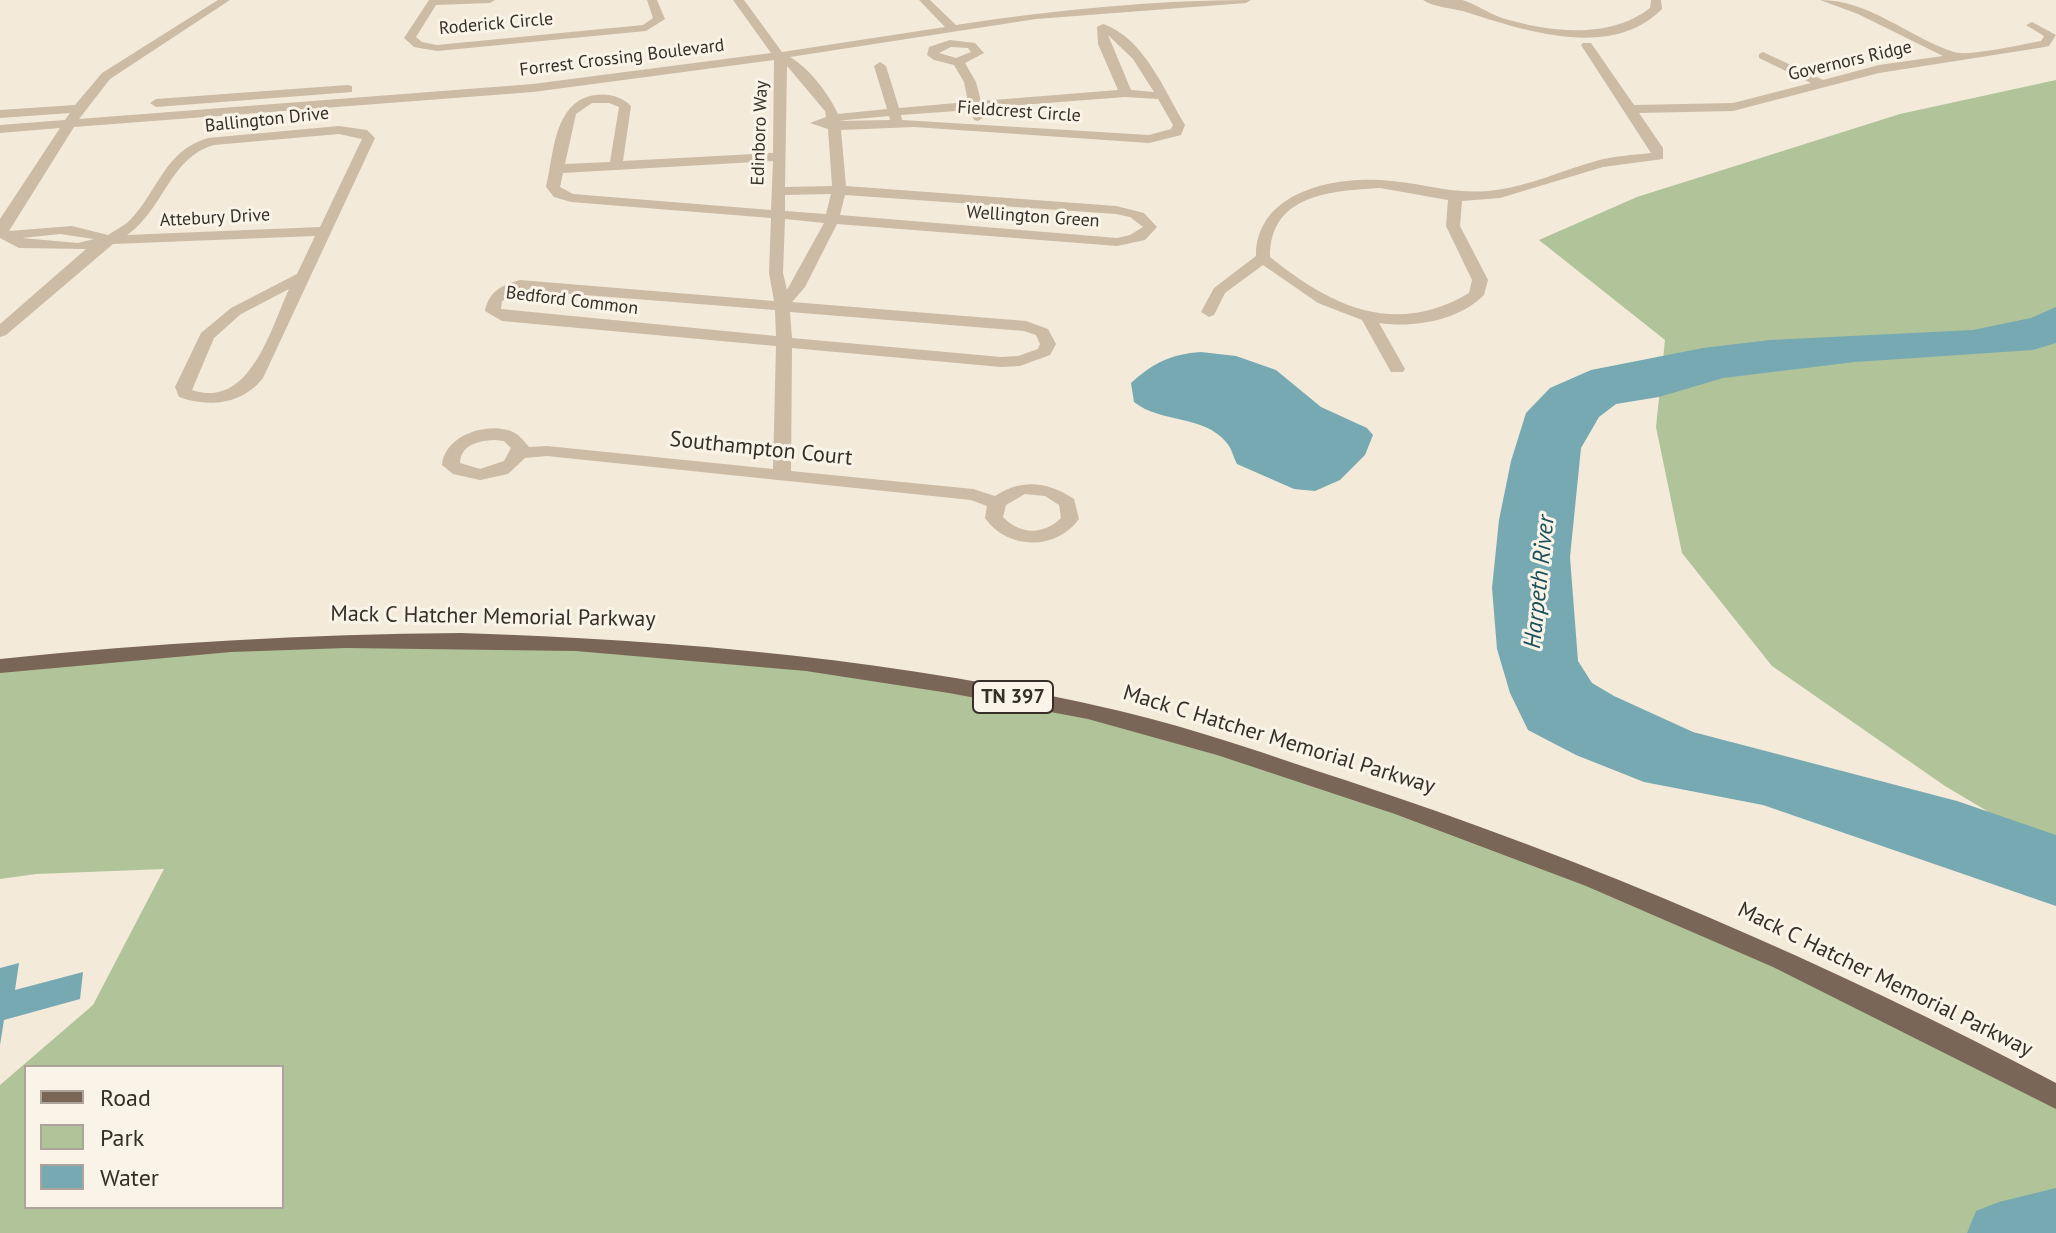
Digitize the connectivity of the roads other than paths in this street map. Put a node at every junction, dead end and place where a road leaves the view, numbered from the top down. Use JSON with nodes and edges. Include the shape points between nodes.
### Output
{"nodes":[{"id":1,"x":225,"y":0,"type":"edge"},
{"id":2,"x":490,"y":0,"type":"edge"},
{"id":3,"x":652,"y":0,"type":"edge"},
{"id":4,"x":738,"y":0,"type":"edge"},
{"id":5,"x":1246,"y":0,"type":"edge"},
{"id":6,"x":1428,"y":0,"type":"edge"},
{"id":7,"x":1454,"y":0,"type":"edge"},
{"id":8,"x":1656,"y":0,"type":"edge"},
{"id":9,"x":1825,"y":0,"type":"edge"},
{"id":10,"x":434,"y":1,"type":"edge"},
{"id":11,"x":926,"y":1,"type":"edge"},
{"id":12,"x":1087,"y":4,"type":"edge"},
{"id":13,"x":1467,"y":9,"type":"junction"},
{"id":14,"x":942,"y":17,"type":"junction"},
{"id":15,"x":2032,"y":25,"type":"dead end"},
{"id":16,"x":1103,"y":27,"type":"junction"},
{"id":17,"x":953,"y":28,"type":"junction"},
{"id":18,"x":1553,"y":31,"type":"junction"},
{"id":19,"x":1602,"y":31,"type":"junction"},
{"id":20,"x":1587,"y":45,"type":"junction"},
{"id":21,"x":774,"y":51,"type":"junction"},
{"id":22,"x":1763,"y":56,"type":"dead end"},
{"id":23,"x":1956,"y":58,"type":"junction"},
{"id":24,"x":958,"y":61,"type":"dead end"},
{"id":25,"x":880,"y":66,"type":"dead end"},
{"id":26,"x":1820,"y":83,"type":"junction"},
{"id":27,"x":1125,"y":93,"type":"junction"},
{"id":28,"x":1161,"y":96,"type":"junction"},
{"id":29,"x":976,"y":105,"type":"junction"},
{"id":30,"x":79,"y":109,"type":"junction"},
{"id":31,"x":1631,"y":109,"type":"junction"},
{"id":32,"x":0,"y":114,"type":"edge"},
{"id":33,"x":896,"y":117,"type":"junction"},
{"id":34,"x":833,"y":122,"type":"junction"},
{"id":35,"x":72,"y":123,"type":"junction"},
{"id":36,"x":799,"y":124,"type":"junction"},
{"id":37,"x":979,"y":127,"type":"junction"},
{"id":38,"x":0,"y":129,"type":"edge"},
{"id":39,"x":781,"y":157,"type":"junction"},
{"id":40,"x":616,"y":166,"type":"junction"},
{"id":41,"x":555,"y":169,"type":"junction"},
{"id":42,"x":839,"y":190,"type":"junction"},
{"id":43,"x":778,"y":191,"type":"junction"},
{"id":44,"x":1455,"y":197,"type":"junction"},
{"id":45,"x":777,"y":213,"type":"junction"},
{"id":46,"x":832,"y":220,"type":"junction"},
{"id":47,"x":324,"y":231,"type":"junction"},
{"id":48,"x":108,"y":240,"type":"junction"},
{"id":49,"x":1263,"y":258,"type":"junction"},
{"id":50,"x":302,"y":277,"type":"junction"},
{"id":51,"x":782,"y":305,"type":"junction"},
{"id":52,"x":1209,"y":312,"type":"dead end"},
{"id":53,"x":1367,"y":315,"type":"junction"},
{"id":54,"x":3,"y":327,"type":"edge"},
{"id":55,"x":784,"y":343,"type":"junction"},
{"id":56,"x":1397,"y":369,"type":"dead end"},
{"id":57,"x":519,"y":453,"type":"dead end"},
{"id":58,"x":782,"y":476,"type":"junction"},
{"id":59,"x":997,"y":503,"type":"dead end"},
{"id":60,"x":0,"y":666,"type":"edge"},
{"id":61,"x":2056,"y":1097,"type":"edge"}],
"edges":[{"from":1,"to":30,"type":"street","via":[[106,76]]},
{"from":2,"to":10,"type":"street"},
{"from":3,"to":10,"type":"street","name":"Roderick Circle","via":[[659,19],[646,28],[437,48],[410,38]]},
{"from":4,"to":21,"type":"street"},
{"from":5,"to":12,"type":"street","name":"Forrest Crossing Boulevard"},
{"from":6,"to":13,"type":"street"},
{"from":7,"to":13,"type":"street"},
{"from":8,"to":19,"type":"street","via":[[1656,9],[1639,23]]},
{"from":9,"to":23,"type":"street","via":[[1862,12]]},
{"from":11,"to":14,"type":"street"},
{"from":12,"to":14,"type":"street","name":"Forrest Crossing Boulevard"},
{"from":12,"to":16,"type":"street","name":"Fieldcrest Circle"},
{"from":12,"to":17,"type":"street","name":"Forrest Crossing Boulevard"},
{"from":13,"to":18,"type":"street","via":[[1504,23]]},
{"from":14,"to":17,"type":"street"},
{"from":14,"to":21,"type":"street","name":"Forrest Crossing Boulevard"},
{"from":15,"to":23,"type":"street","name":"Governors Ridge","via":[[2050,35],[2045,44]]},
{"from":16,"to":27,"type":"street","name":"Fieldcrest Circle","via":[[1104,44]]},
{"from":16,"to":28,"type":"street","name":"Fieldcrest Circle","via":[[1131,50]]},
{"from":17,"to":21,"type":"street","name":"Forrest Crossing Boulevard"},
{"from":18,"to":19,"type":"street"},
{"from":18,"to":20,"type":"street"},
{"from":19,"to":20,"type":"street","via":[[1589,37]]},
{"from":20,"to":31,"type":"street"},
{"from":21,"to":30,"type":"street","name":"Forrest Crossing Boulevard"},
{"from":21,"to":34,"type":"street","name":"Edinboro Way","via":[[795,65],[818,92]]},
{"from":21,"to":35,"type":"street","name":"Forrest Crossing Boulevard","via":[[533,88]]},
{"from":21,"to":36,"type":"street","name":"Edinboro Way"},
{"from":22,"to":26,"type":"street"},
{"from":23,"to":26,"type":"street","name":"Governors Ridge"},
{"from":24,"to":29,"type":"street"},
{"from":25,"to":33,"type":"street"},
{"from":26,"to":31,"type":"street","name":"Governors Ridge","via":[[1733,107]]},
{"from":27,"to":28,"type":"street","name":"Fieldcrest Circle"},
{"from":27,"to":29,"type":"street","name":"Fieldcrest Circle"},
{"from":28,"to":37,"type":"street","name":"Fieldcrest Circle","via":[[1179,125],[1163,137]]},
{"from":29,"to":33,"type":"street","name":"Fieldcrest Circle"},
{"from":29,"to":37,"type":"street"},
{"from":30,"to":32,"type":"street","name":"Forrest Crossing Boulevard"},
{"from":30,"to":35,"type":"street"},
{"from":31,"to":44,"type":"street","via":[[1658,156],[1602,163],[1511,192]]},
{"from":33,"to":34,"type":"street","name":"Fieldcrest Circle"},
{"from":33,"to":37,"type":"street","name":"Fieldcrest Circle"},
{"from":34,"to":36,"type":"street","name":"Fieldcrest Circle"},
{"from":34,"to":42,"type":"street","name":"Edinboro Way"},
{"from":35,"to":38,"type":"street","name":"Forrest Crossing Boulevard"},
{"from":35,"to":48,"type":"street","name":"Attebury Drive","via":[[2,234],[19,244],[78,247]]},
{"from":36,"to":39,"type":"street","name":"Edinboro Way"},
{"from":39,"to":40,"type":"street"},
{"from":39,"to":43,"type":"street","name":"Edinboro Way"},
{"from":40,"to":41,"type":"street"},
{"from":40,"to":41,"type":"street","via":[[625,106],[599,99],[575,105]]},
{"from":41,"to":45,"type":"street","name":"Wellington Green","via":[[553,187],[571,198]]},
{"from":42,"to":43,"type":"street","name":"Wellington Green"},
{"from":42,"to":46,"type":"street","name":"Edinboro Way"},
{"from":42,"to":46,"type":"street","name":"Wellington Green","via":[[1116,210],[1134,213],[1150,227],[1133,240],[1117,242]]},
{"from":43,"to":45,"type":"street","name":"Edinboro Way"},
{"from":44,"to":49,"type":"street","via":[[1380,184],[1337,187],[1298,198],[1276,214],[1263,236]]},
{"from":44,"to":53,"type":"street","via":[[1453,226],[1480,280],[1476,295],[1443,313],[1410,320]]},
{"from":45,"to":46,"type":"street","name":"Wellington Green"},
{"from":45,"to":51,"type":"street","name":"Edinboro Way","via":[[776,273]]},
{"from":46,"to":51,"type":"street","name":"Edinboro Way"},
{"from":47,"to":48,"type":"street","name":"Attebury Drive"},
{"from":47,"to":48,"type":"street","name":"Ballington Drive","via":[[369,138],[362,133],[339,130],[195,146],[134,224]]},
{"from":47,"to":50,"type":"street"},
{"from":48,"to":54,"type":"street"},
{"from":49,"to":52,"type":"street","via":[[1219,291]]},
{"from":49,"to":53,"type":"street","via":[[1322,299]]},
{"from":50,"to":50,"type":"street","via":[[236,311],[207,336],[183,387],[185,393],[223,396],[249,386]]},
{"from":51,"to":55,"type":"street","name":"Edinboro Way"},
{"from":51,"to":55,"type":"street","name":"Bedford Common","via":[[1026,326],[1042,332],[1048,344],[1032,357],[1001,362]]},
{"from":51,"to":55,"type":"street","name":"Bedford Common","via":[[520,285],[495,300],[493,311]]},
{"from":53,"to":56,"type":"street"},
{"from":55,"to":58,"type":"street","name":"Edinboro Way"},
{"from":57,"to":58,"type":"street","name":"Southampton Court","via":[[547,451]]},
{"from":58,"to":59,"type":"street","name":"Southampton Court","via":[[973,495]]},
{"from":60,"to":61,"type":"main road","name":"Mack C Hatcher Memorial Parkway","number":"TN 397","via":[[116,652],[304,642],[589,643],[836,667],[1144,724],[1436,818],[1571,868],[1725,931]]}]}
